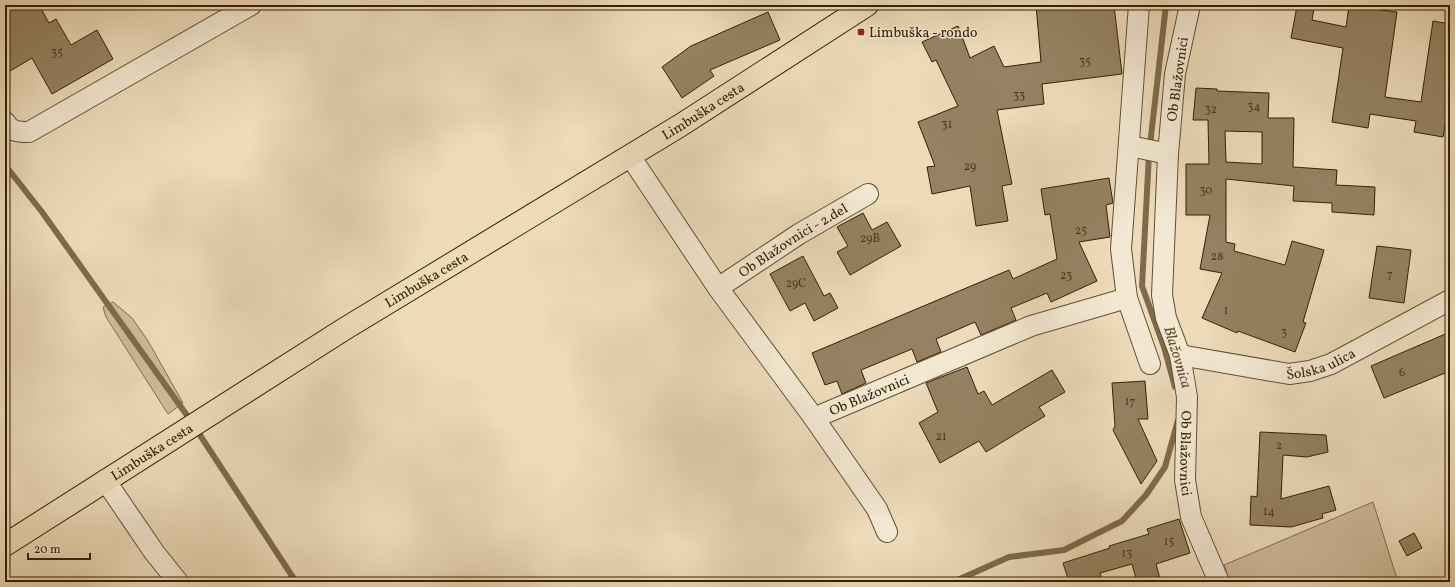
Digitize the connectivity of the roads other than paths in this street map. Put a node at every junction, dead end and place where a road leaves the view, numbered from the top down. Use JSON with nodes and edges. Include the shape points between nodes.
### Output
{"nodes":[{"id":1,"x":251,"y":5,"type":"edge"},
{"id":2,"x":867,"y":5,"type":"edge"},
{"id":3,"x":1139,"y":5,"type":"edge"},
{"id":4,"x":1190,"y":5,"type":"edge"},
{"id":5,"x":5,"y":122,"type":"edge"},
{"id":6,"x":1133,"y":147,"type":"junction"},
{"id":7,"x":1164,"y":153,"type":"junction"},
{"id":8,"x":630,"y":156,"type":"junction"},
{"id":9,"x":868,"y":194,"type":"dead end"},
{"id":10,"x":718,"y":288,"type":"junction"},
{"id":11,"x":1128,"y":298,"type":"junction"},
{"id":12,"x":1450,"y":300,"type":"edge"},
{"id":13,"x":1180,"y":354,"type":"junction"},
{"id":14,"x":1150,"y":364,"type":"dead end"},
{"id":15,"x":814,"y":418,"type":"junction"},
{"id":16,"x":105,"y":480,"type":"junction"},
{"id":17,"x":887,"y":532,"type":"dead end"},
{"id":18,"x":5,"y":545,"type":"edge"},
{"id":19,"x":178,"y":582,"type":"edge"},
{"id":20,"x":1219,"y":582,"type":"edge"}],
"edges":[{"from":1,"to":5,"type":"street","via":[[29,132],[10,129]]},
{"from":2,"to":8,"type":"main road","name":"Limbuška cesta"},
{"from":3,"to":6,"type":"street"},
{"from":4,"to":7,"type":"street","name":"Ob Blažovnici","via":[[1175,74]]},
{"from":6,"to":7,"type":"street"},
{"from":6,"to":11,"type":"street","via":[[1122,249]]},
{"from":7,"to":13,"type":"street","name":"Ob Blažovnici","via":[[1162,295],[1166,318]]},
{"from":8,"to":10,"type":"street","name":"Ob Blažovnici"},
{"from":8,"to":16,"type":"main road","name":"Limbuška cesta","via":[[346,328]]},
{"from":9,"to":10,"type":"street","name":"Ob Blažovnici - 2.del","via":[[799,234]]},
{"from":10,"to":15,"type":"street","name":"Ob Blažovnici"},
{"from":11,"to":14,"type":"street"},
{"from":11,"to":15,"type":"street","name":"Ob Blažovnici","via":[[1031,326]]},
{"from":12,"to":13,"type":"street","name":"Šolska ulica","via":[[1331,364],[1310,371],[1289,374]]},
{"from":13,"to":20,"type":"street","name":"Ob Blažovnici","via":[[1187,397],[1185,480],[1191,517]]},
{"from":15,"to":17,"type":"street","name":"Ob Blažovnici","via":[[877,509]]},
{"from":16,"to":18,"type":"main road","name":"Limbuška cesta"},
{"from":16,"to":19,"type":"street","via":[[154,552]]}]}
